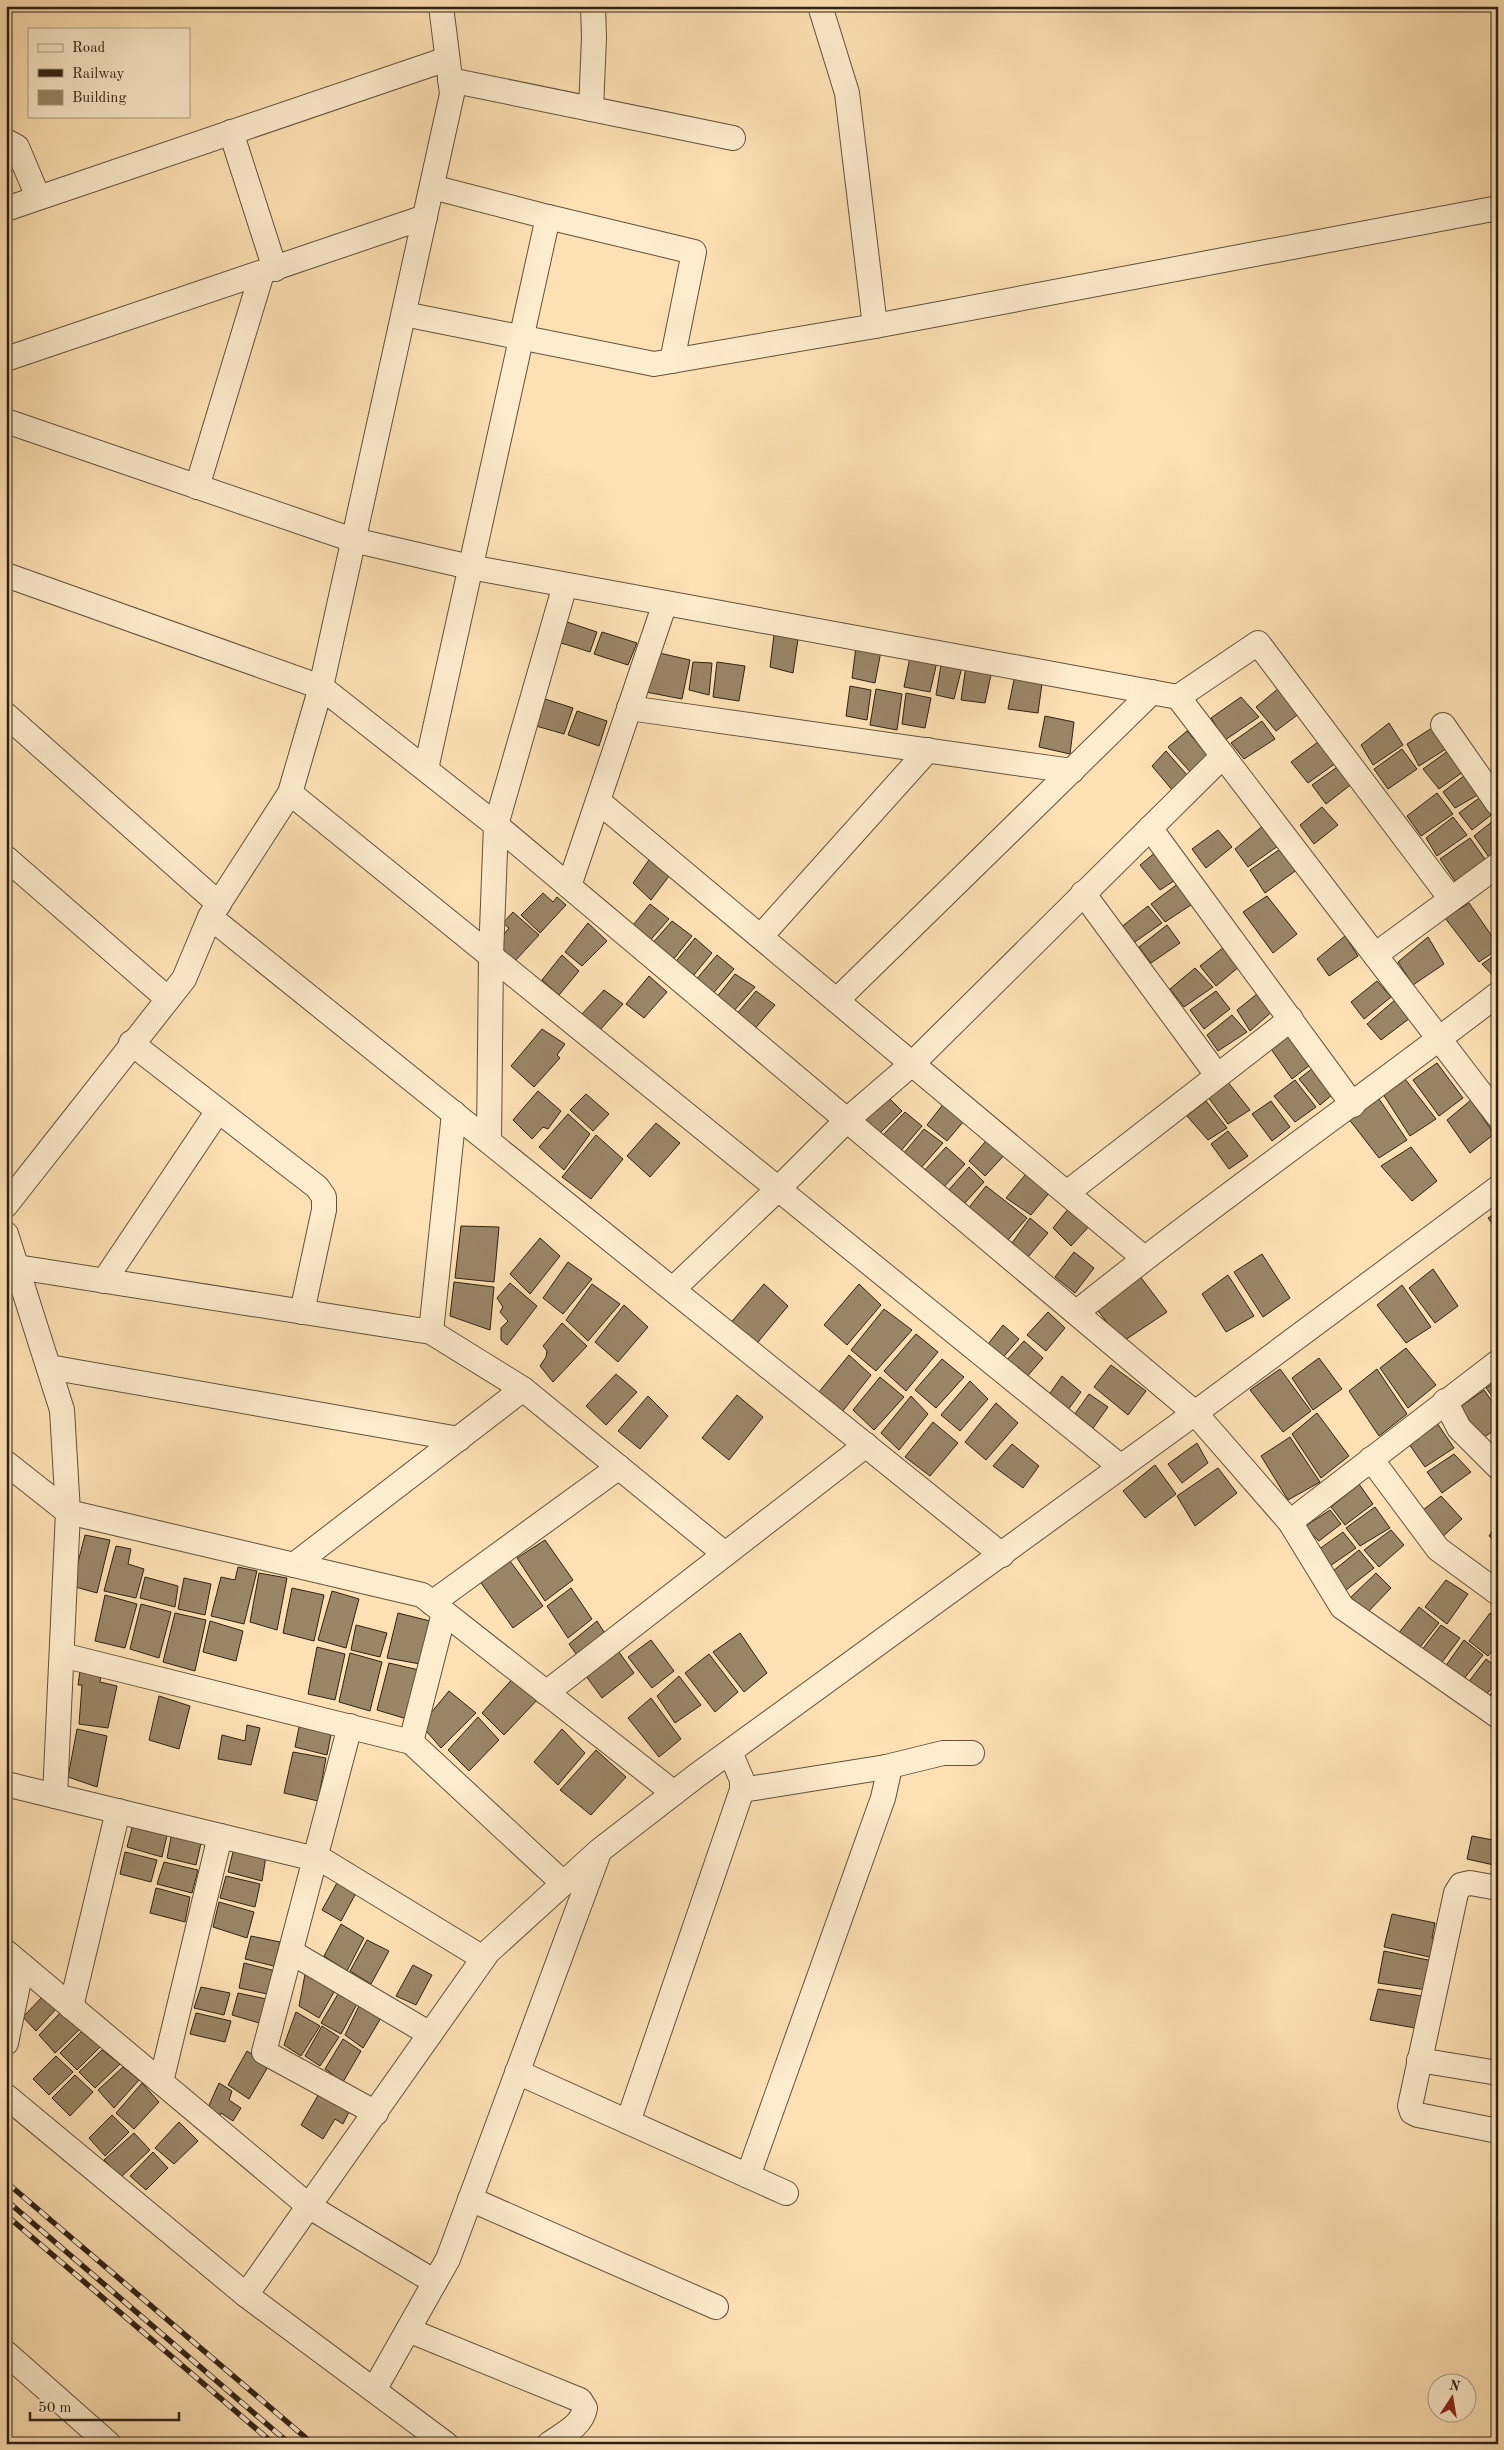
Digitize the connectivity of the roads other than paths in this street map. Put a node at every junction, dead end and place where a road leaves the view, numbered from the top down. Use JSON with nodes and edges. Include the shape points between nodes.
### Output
{"nodes":[{"id":1,"x":441,"y":6,"type":"edge"},
{"id":2,"x":593,"y":6,"type":"edge"},
{"id":3,"x":820,"y":6,"type":"edge"},
{"id":4,"x":449,"y":69,"type":"junction"},
{"id":5,"x":591,"y":109,"type":"junction"},
{"id":6,"x":231,"y":132,"type":"junction"},
{"id":7,"x":733,"y":138,"type":"dead end"},
{"id":8,"x":6,"y":141,"type":"edge"},
{"id":9,"x":432,"y":187,"type":"junction"},
{"id":10,"x":38,"y":197,"type":"junction"},
{"id":11,"x":6,"y":208,"type":"edge"},
{"id":12,"x":1498,"y":208,"type":"edge"},
{"id":13,"x":426,"y":217,"type":"junction"},
{"id":14,"x":548,"y":217,"type":"junction"},
{"id":15,"x":269,"y":271,"type":"junction"},
{"id":16,"x":404,"y":314,"type":"junction"},
{"id":17,"x":875,"y":326,"type":"junction"},
{"id":18,"x":521,"y":338,"type":"junction"},
{"id":19,"x":8,"y":355,"type":"edge"},
{"id":20,"x":672,"y":361,"type":"junction"},
{"id":21,"x":6,"y":421,"type":"edge"},
{"id":22,"x":197,"y":487,"type":"junction"},
{"id":23,"x":353,"y":540,"type":"junction"},
{"id":24,"x":470,"y":567,"type":"junction"},
{"id":25,"x":6,"y":575,"type":"edge"},
{"id":26,"x":565,"y":584,"type":"junction"},
{"id":27,"x":665,"y":603,"type":"junction"},
{"id":28,"x":321,"y":687,"type":"junction"},
{"id":29,"x":1152,"y":692,"type":"junction"},
{"id":30,"x":1178,"y":697,"type":"junction"},
{"id":31,"x":630,"y":708,"type":"junction"},
{"id":32,"x":6,"y":715,"type":"edge"},
{"id":33,"x":1443,"y":725,"type":"dead end"},
{"id":34,"x":928,"y":750,"type":"junction"},
{"id":35,"x":1223,"y":756,"type":"junction"},
{"id":36,"x":426,"y":769,"type":"junction"},
{"id":37,"x":1072,"y":771,"type":"junction"},
{"id":38,"x":290,"y":793,"type":"junction"},
{"id":39,"x":598,"y":801,"type":"junction"},
{"id":40,"x":1498,"y":804,"type":"edge"},
{"id":41,"x":496,"y":825,"type":"junction"},
{"id":42,"x":1150,"y":828,"type":"junction"},
{"id":43,"x":6,"y":858,"type":"edge"},
{"id":44,"x":1498,"y":865,"type":"edge"},
{"id":45,"x":569,"y":886,"type":"junction"},
{"id":46,"x":1083,"y":893,"type":"junction"},
{"id":47,"x":1451,"y":900,"type":"junction"},
{"id":48,"x":215,"y":910,"type":"junction"},
{"id":49,"x":760,"y":936,"type":"junction"},
{"id":50,"x":1375,"y":955,"type":"junction"},
{"id":51,"x":491,"y":956,"type":"junction"},
{"id":52,"x":1498,"y":994,"type":"edge"},
{"id":53,"x":168,"y":999,"type":"junction"},
{"id":54,"x":837,"y":1000,"type":"junction"},
{"id":55,"x":1291,"y":1019,"type":"junction"},
{"id":56,"x":1439,"y":1039,"type":"junction"},
{"id":57,"x":131,"y":1043,"type":"junction"},
{"id":58,"x":913,"y":1063,"type":"junction"},
{"id":59,"x":1217,"y":1075,"type":"junction"},
{"id":60,"x":1353,"y":1105,"type":"junction"},
{"id":61,"x":218,"y":1111,"type":"junction"},
{"id":62,"x":454,"y":1113,"type":"junction"},
{"id":63,"x":1498,"y":1116,"type":"edge"},
{"id":64,"x":848,"y":1120,"type":"junction"},
{"id":65,"x":489,"y":1141,"type":"junction"},
{"id":66,"x":1498,"y":1188,"type":"edge"},
{"id":67,"x":778,"y":1189,"type":"junction"},
{"id":68,"x":1068,"y":1192,"type":"junction"},
{"id":69,"x":6,"y":1205,"type":"edge"},
{"id":70,"x":6,"y":1234,"type":"edge"},
{"id":71,"x":1144,"y":1258,"type":"junction"},
{"id":72,"x":17,"y":1267,"type":"junction"},
{"id":73,"x":104,"y":1281,"type":"junction"},
{"id":74,"x":672,"y":1289,"type":"junction"},
{"id":75,"x":302,"y":1312,"type":"junction"},
{"id":76,"x":1077,"y":1312,"type":"junction"},
{"id":77,"x":431,"y":1332,"type":"junction"},
{"id":78,"x":1498,"y":1362,"type":"edge"},
{"id":79,"x":49,"y":1367,"type":"junction"},
{"id":80,"x":524,"y":1390,"type":"junction"},
{"id":81,"x":1445,"y":1401,"type":"junction"},
{"id":82,"x":1195,"y":1413,"type":"junction"},
{"id":83,"x":459,"y":1439,"type":"junction"},
{"id":84,"x":866,"y":1445,"type":"junction"},
{"id":85,"x":1371,"y":1459,"type":"junction"},
{"id":86,"x":6,"y":1463,"type":"edge"},
{"id":87,"x":618,"y":1467,"type":"junction"},
{"id":88,"x":1121,"y":1467,"type":"junction"},
{"id":89,"x":1498,"y":1467,"type":"edge"},
{"id":90,"x":68,"y":1512,"type":"junction"},
{"id":91,"x":1290,"y":1522,"type":"junction"},
{"id":92,"x":725,"y":1554,"type":"junction"},
{"id":93,"x":1002,"y":1555,"type":"junction"},
{"id":94,"x":294,"y":1565,"type":"junction"},
{"id":95,"x":1498,"y":1593,"type":"edge"},
{"id":96,"x":438,"y":1608,"type":"junction"},
{"id":97,"x":62,"y":1655,"type":"junction"},
{"id":98,"x":546,"y":1693,"type":"junction"},
{"id":99,"x":1498,"y":1716,"type":"edge"},
{"id":100,"x":350,"y":1726,"type":"junction"},
{"id":101,"x":411,"y":1742,"type":"junction"},
{"id":102,"x":730,"y":1752,"type":"junction"},
{"id":103,"x":972,"y":1753,"type":"dead end"},
{"id":104,"x":886,"y":1767,"type":"junction"},
{"id":105,"x":6,"y":1784,"type":"edge"},
{"id":106,"x":742,"y":1790,"type":"junction"},
{"id":107,"x":674,"y":1793,"type":"junction"},
{"id":108,"x":55,"y":1796,"type":"junction"},
{"id":109,"x":118,"y":1811,"type":"junction"},
{"id":110,"x":220,"y":1836,"type":"junction"},
{"id":111,"x":599,"y":1851,"type":"junction"},
{"id":112,"x":316,"y":1858,"type":"junction"},
{"id":113,"x":563,"y":1883,"type":"junction"},
{"id":114,"x":1498,"y":1888,"type":"edge"},
{"id":115,"x":291,"y":1952,"type":"junction"},
{"id":116,"x":483,"y":1958,"type":"junction"},
{"id":117,"x":14,"y":1959,"type":"edge"},
{"id":118,"x":71,"y":2007,"type":"junction"},
{"id":119,"x":430,"y":2034,"type":"junction"},
{"id":120,"x":6,"y":2043,"type":"edge"},
{"id":121,"x":1419,"y":2060,"type":"junction"},
{"id":122,"x":517,"y":2072,"type":"junction"},
{"id":123,"x":1498,"y":2073,"type":"edge"},
{"id":124,"x":161,"y":2082,"type":"junction"},
{"id":125,"x":6,"y":2096,"type":"edge"},
{"id":126,"x":376,"y":2112,"type":"junction"},
{"id":127,"x":628,"y":2122,"type":"junction"},
{"id":128,"x":1498,"y":2131,"type":"edge"},
{"id":129,"x":748,"y":2176,"type":"junction"},
{"id":130,"x":786,"y":2193,"type":"dead end"},
{"id":131,"x":470,"y":2199,"type":"junction"},
{"id":132,"x":310,"y":2207,"type":"junction"},
{"id":133,"x":435,"y":2282,"type":"junction"},
{"id":134,"x":246,"y":2295,"type":"junction"},
{"id":135,"x":716,"y":2307,"type":"dead end"},
{"id":136,"x":408,"y":2330,"type":"junction"},
{"id":137,"x":6,"y":2353,"type":"edge"},
{"id":138,"x":374,"y":2390,"type":"junction"},
{"id":139,"x":110,"y":2444,"type":"edge"},
{"id":140,"x":446,"y":2444,"type":"edge"},
{"id":141,"x":549,"y":2444,"type":"edge"}],
"edges":[{"from":1,"to":4,"type":"street"},
{"from":2,"to":5,"type":"street"},
{"from":3,"to":17,"type":"street","via":[[847,94]]},
{"from":4,"to":5,"type":"street"},
{"from":4,"to":6,"type":"street"},
{"from":4,"to":9,"type":"street","via":[[452,94]]},
{"from":5,"to":7,"type":"street"},
{"from":6,"to":10,"type":"street"},
{"from":6,"to":15,"type":"street"},
{"from":8,"to":10,"type":"street","via":[[17,147]]},
{"from":9,"to":13,"type":"street"},
{"from":9,"to":14,"type":"street"},
{"from":10,"to":11,"type":"street"},
{"from":12,"to":17,"type":"street"},
{"from":13,"to":15,"type":"street"},
{"from":13,"to":16,"type":"street"},
{"from":14,"to":18,"type":"street"},
{"from":14,"to":20,"type":"street","via":[[694,252]]},
{"from":15,"to":19,"type":"street"},
{"from":15,"to":22,"type":"street"},
{"from":16,"to":18,"type":"street"},
{"from":16,"to":23,"type":"street"},
{"from":17,"to":20,"type":"street"},
{"from":18,"to":20,"type":"street","via":[[654,364]]},
{"from":18,"to":24,"type":"street"},
{"from":21,"to":22,"type":"street"},
{"from":22,"to":23,"type":"street"},
{"from":23,"to":24,"type":"street"},
{"from":23,"to":28,"type":"street"},
{"from":24,"to":26,"type":"street"},
{"from":24,"to":36,"type":"street"},
{"from":25,"to":28,"type":"street"},
{"from":26,"to":27,"type":"street"},
{"from":26,"to":41,"type":"street"},
{"from":27,"to":29,"type":"street"},
{"from":27,"to":31,"type":"street"},
{"from":28,"to":36,"type":"street"},
{"from":28,"to":38,"type":"street"},
{"from":29,"to":30,"type":"street"},
{"from":29,"to":37,"type":"street"},
{"from":30,"to":35,"type":"street"},
{"from":30,"to":47,"type":"street","via":[[1258,643]]},
{"from":31,"to":34,"type":"street"},
{"from":31,"to":39,"type":"street"},
{"from":32,"to":48,"type":"street"},
{"from":33,"to":40,"type":"street"},
{"from":34,"to":37,"type":"street"},
{"from":34,"to":49,"type":"street"},
{"from":35,"to":42,"type":"street"},
{"from":35,"to":50,"type":"street"},
{"from":36,"to":41,"type":"street"},
{"from":37,"to":54,"type":"street"},
{"from":38,"to":48,"type":"street"},
{"from":38,"to":51,"type":"street"},
{"from":39,"to":45,"type":"street"},
{"from":39,"to":49,"type":"street"},
{"from":41,"to":45,"type":"street"},
{"from":41,"to":51,"type":"street"},
{"from":42,"to":46,"type":"street"},
{"from":42,"to":55,"type":"street"},
{"from":43,"to":53,"type":"street"},
{"from":44,"to":47,"type":"street"},
{"from":45,"to":64,"type":"street"},
{"from":46,"to":58,"type":"street"},
{"from":46,"to":59,"type":"street"},
{"from":47,"to":50,"type":"street"},
{"from":48,"to":53,"type":"street","via":[[184,979]]},
{"from":48,"to":62,"type":"street"},
{"from":49,"to":54,"type":"street"},
{"from":50,"to":56,"type":"street"},
{"from":51,"to":65,"type":"street"},
{"from":51,"to":67,"type":"street"},
{"from":52,"to":56,"type":"street"},
{"from":53,"to":57,"type":"street"},
{"from":54,"to":58,"type":"street"},
{"from":55,"to":59,"type":"street"},
{"from":55,"to":60,"type":"street"},
{"from":56,"to":60,"type":"street"},
{"from":56,"to":63,"type":"street"},
{"from":57,"to":61,"type":"street"},
{"from":57,"to":69,"type":"street"},
{"from":58,"to":64,"type":"street"},
{"from":58,"to":68,"type":"street"},
{"from":59,"to":68,"type":"street"},
{"from":60,"to":71,"type":"street"},
{"from":61,"to":73,"type":"street"},
{"from":61,"to":75,"type":"street","via":[[317,1187],[324,1197]]},
{"from":62,"to":65,"type":"street"},
{"from":62,"to":77,"type":"street"},
{"from":64,"to":67,"type":"street"},
{"from":64,"to":76,"type":"street"},
{"from":65,"to":74,"type":"street"},
{"from":66,"to":82,"type":"street"},
{"from":67,"to":74,"type":"street"},
{"from":67,"to":88,"type":"street"},
{"from":68,"to":71,"type":"street"},
{"from":70,"to":72,"type":"street"},
{"from":71,"to":76,"type":"street"},
{"from":72,"to":73,"type":"street"},
{"from":72,"to":79,"type":"street"},
{"from":73,"to":75,"type":"street"},
{"from":74,"to":84,"type":"street"},
{"from":75,"to":77,"type":"street"},
{"from":76,"to":82,"type":"street"},
{"from":77,"to":80,"type":"street"},
{"from":78,"to":81,"type":"street"},
{"from":79,"to":83,"type":"street"},
{"from":79,"to":90,"type":"street","via":[[62,1410]]},
{"from":80,"to":83,"type":"street"},
{"from":80,"to":87,"type":"street"},
{"from":81,"to":85,"type":"street"},
{"from":81,"to":89,"type":"street","via":[[1459,1428]]},
{"from":82,"to":88,"type":"street"},
{"from":82,"to":91,"type":"street"},
{"from":83,"to":94,"type":"street"},
{"from":84,"to":92,"type":"street"},
{"from":84,"to":93,"type":"street"},
{"from":85,"to":91,"type":"street"},
{"from":85,"to":95,"type":"street","via":[[1438,1550]]},
{"from":86,"to":90,"type":"street"},
{"from":87,"to":92,"type":"street"},
{"from":87,"to":96,"type":"street"},
{"from":88,"to":93,"type":"street"},
{"from":90,"to":94,"type":"street"},
{"from":90,"to":97,"type":"street"},
{"from":91,"to":99,"type":"street","via":[[1342,1607]]},
{"from":92,"to":98,"type":"street"},
{"from":93,"to":102,"type":"street"},
{"from":94,"to":96,"type":"street","via":[[422,1596]]},
{"from":96,"to":98,"type":"street"},
{"from":96,"to":101,"type":"street"},
{"from":97,"to":100,"type":"street"},
{"from":97,"to":108,"type":"street"},
{"from":98,"to":107,"type":"street"},
{"from":100,"to":101,"type":"street"},
{"from":100,"to":112,"type":"street"},
{"from":101,"to":113,"type":"street"},
{"from":102,"to":106,"type":"street","via":[[742,1780]]},
{"from":102,"to":107,"type":"street"},
{"from":103,"to":104,"type":"street","via":[[943,1753]]},
{"from":104,"to":106,"type":"street"},
{"from":104,"to":129,"type":"street","via":[[888,1776],[884,1798]]},
{"from":105,"to":108,"type":"street"},
{"from":106,"to":127,"type":"street"},
{"from":107,"to":111,"type":"street"},
{"from":108,"to":109,"type":"street"},
{"from":109,"to":110,"type":"street"},
{"from":109,"to":118,"type":"street"},
{"from":110,"to":112,"type":"street"},
{"from":110,"to":124,"type":"street"},
{"from":111,"to":113,"type":"street"},
{"from":111,"to":122,"type":"street"},
{"from":112,"to":115,"type":"street"},
{"from":112,"to":116,"type":"street"},
{"from":113,"to":116,"type":"street"},
{"from":114,"to":121,"type":"street","via":[[1470,1883],[1461,1885],[1456,1893]]},
{"from":115,"to":119,"type":"street"},
{"from":115,"to":126,"type":"street","via":[[264,2052]]},
{"from":116,"to":119,"type":"street"},
{"from":117,"to":118,"type":"street"},
{"from":117,"to":120,"type":"street"},
{"from":118,"to":124,"type":"street"},
{"from":119,"to":126,"type":"street"},
{"from":121,"to":123,"type":"street"},
{"from":121,"to":128,"type":"street","via":[[1410,2106],[1412,2112]]},
{"from":122,"to":127,"type":"street"},
{"from":122,"to":131,"type":"street"},
{"from":124,"to":132,"type":"street"},
{"from":125,"to":134,"type":"street"},
{"from":126,"to":132,"type":"street"},
{"from":127,"to":129,"type":"street"},
{"from":129,"to":130,"type":"street"},
{"from":131,"to":133,"type":"street","via":[[448,2259]]},
{"from":131,"to":135,"type":"street"},
{"from":132,"to":133,"type":"street"},
{"from":132,"to":134,"type":"street"},
{"from":133,"to":136,"type":"street"},
{"from":134,"to":138,"type":"street"},
{"from":136,"to":138,"type":"street"},
{"from":136,"to":141,"type":"street","via":[[580,2400],[585,2408],[583,2417]]},
{"from":137,"to":139,"type":"street"},
{"from":138,"to":140,"type":"street"}]}
